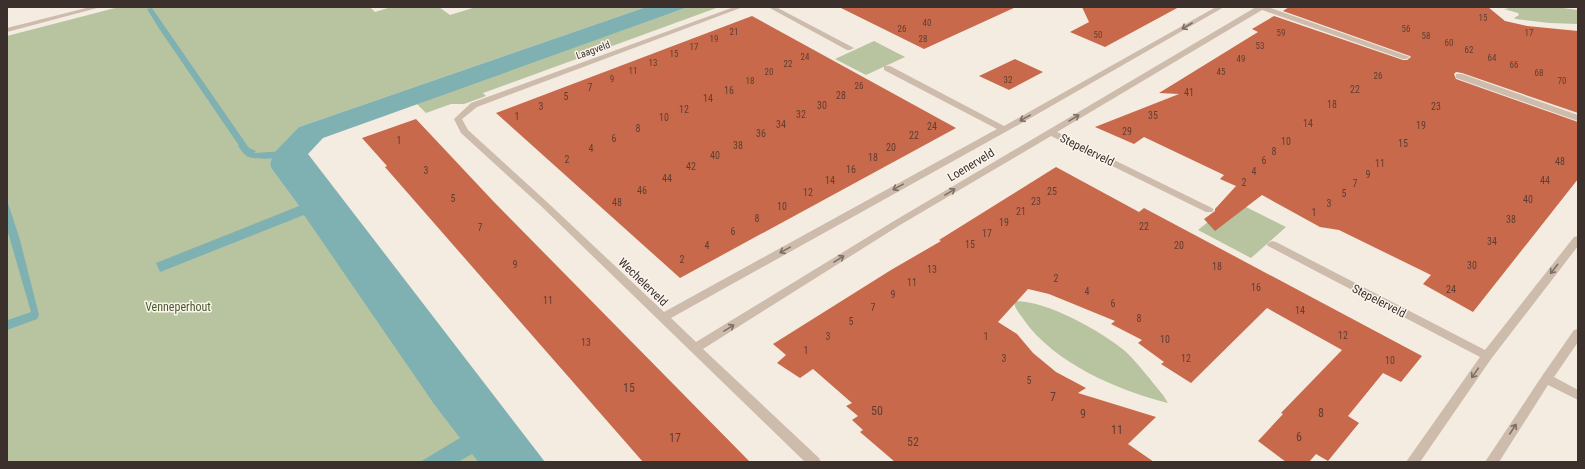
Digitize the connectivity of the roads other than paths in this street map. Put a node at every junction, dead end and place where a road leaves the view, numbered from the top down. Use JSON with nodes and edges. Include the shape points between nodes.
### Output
{"nodes":[{"id":1,"x":98,"y":7,"type":"edge"},
{"id":2,"x":740,"y":7,"type":"edge"},
{"id":3,"x":771,"y":7,"type":"edge"},
{"id":4,"x":1220,"y":7,"type":"edge"},
{"id":5,"x":1261,"y":7,"type":"edge"},
{"id":6,"x":7,"y":30,"type":"edge"},
{"id":7,"x":850,"y":48,"type":"dead end"},
{"id":8,"x":1406,"y":57,"type":"dead end"},
{"id":9,"x":887,"y":68,"type":"dead end"},
{"id":10,"x":1459,"y":76,"type":"dead end"},
{"id":11,"x":1578,"y":118,"type":"edge"},
{"id":12,"x":458,"y":119,"type":"joint"},
{"id":13,"x":1003,"y":129,"type":"junction"},
{"id":14,"x":1050,"y":132,"type":"junction"},
{"id":15,"x":1209,"y":210,"type":"dead end"},
{"id":16,"x":1578,"y":239,"type":"edge"},
{"id":17,"x":1272,"y":244,"type":"dead end"},
{"id":18,"x":662,"y":318,"type":"junction"},
{"id":19,"x":1578,"y":333,"type":"edge"},
{"id":20,"x":695,"y":348,"type":"junction"},
{"id":21,"x":1487,"y":356,"type":"junction"},
{"id":22,"x":1546,"y":379,"type":"junction"},
{"id":23,"x":1578,"y":395,"type":"edge"},
{"id":24,"x":814,"y":462,"type":"edge"},
{"id":25,"x":1413,"y":462,"type":"edge"},
{"id":26,"x":1492,"y":462,"type":"edge"}],
"edges":[{"from":1,"to":6,"type":"street"},
{"from":2,"to":12,"type":"street","name":"Laagveld","via":[[474,105]]},
{"from":3,"to":7,"type":"street"},
{"from":4,"to":13,"type":"street","name":"Loenerveld","one_way":true},
{"from":5,"to":8,"type":"street"},
{"from":14,"to":5,"type":"street","name":"Loenerveld","one_way":true},
{"from":9,"to":13,"type":"street"},
{"from":10,"to":11,"type":"street"},
{"from":12,"to":18,"type":"street","name":"Wechelerveld","via":[[464,131]]},
{"from":13,"to":18,"type":"street","name":"Loenerveld","one_way":true},
{"from":14,"to":15,"type":"street","name":"Stepelerveld"},
{"from":20,"to":14,"type":"street","name":"Loenerveld","one_way":true},
{"from":16,"to":21,"type":"street","one_way":true},
{"from":17,"to":21,"type":"street","name":"Stepelerveld"},
{"from":18,"to":20,"type":"street","name":"Wechelerveld"},
{"from":19,"to":22,"type":"street"},
{"from":20,"to":24,"type":"street","name":"Wechelerveld"},
{"from":21,"to":25,"type":"street","one_way":true},
{"from":22,"to":23,"type":"street"},
{"from":26,"to":22,"type":"street","one_way":true}]}
